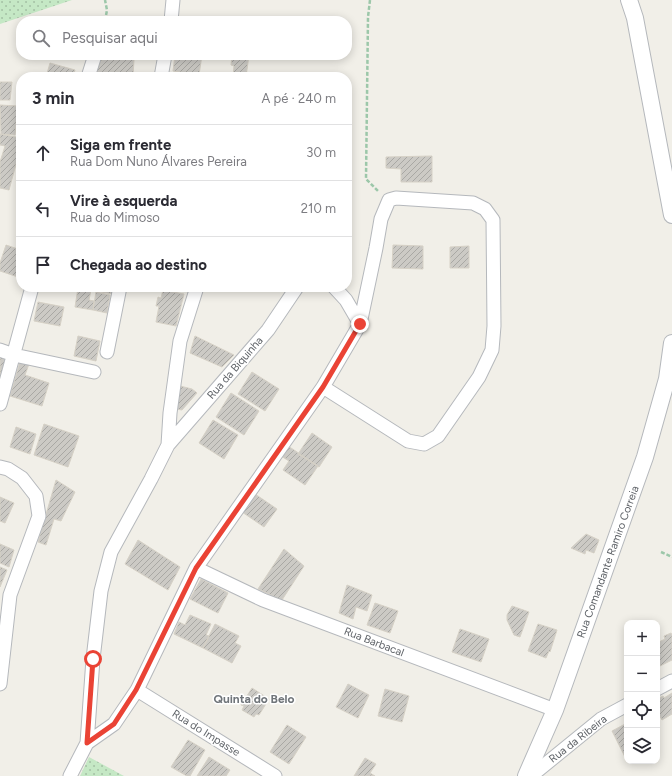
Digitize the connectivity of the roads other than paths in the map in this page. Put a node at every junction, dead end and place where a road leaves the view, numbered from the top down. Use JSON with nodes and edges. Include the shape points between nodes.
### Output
{"nodes":[{"id":1,"x":173,"y":0,"type":"edge"},
{"id":2,"x":629,"y":0,"type":"edge"},
{"id":3,"x":636,"y":0,"type":"edge"},
{"id":4,"x":171,"y":16,"type":"edge"},
{"id":5,"x":635,"y":18,"type":"junction"},
{"id":6,"x":93,"y":60,"type":"edge"},
{"id":7,"x":164,"y":60,"type":"edge"},
{"id":8,"x":90,"y":72,"type":"edge"},
{"id":9,"x":162,"y":72,"type":"edge"},
{"id":10,"x":672,"y":215,"type":"edge"},
{"id":11,"x":31,"y":292,"type":"edge"},
{"id":12,"x":119,"y":292,"type":"edge"},
{"id":13,"x":195,"y":292,"type":"edge"},
{"id":14,"x":294,"y":292,"type":"edge"},
{"id":15,"x":339,"y":292,"type":"edge"},
{"id":16,"x":360,"y":324,"type":"junction"},
{"id":17,"x":672,"y":343,"type":"edge"},
{"id":18,"x":0,"y":350,"type":"edge"},
{"id":19,"x":107,"y":352,"type":"dead end"},
{"id":20,"x":14,"y":355,"type":"junction"},
{"id":21,"x":94,"y":372,"type":"dead end"},
{"id":22,"x":323,"y":387,"type":"junction"},
{"id":23,"x":0,"y":404,"type":"edge"},
{"id":24,"x":168,"y":445,"type":"junction"},
{"id":25,"x":0,"y":467,"type":"edge"},
{"id":26,"x":196,"y":568,"type":"junction"},
{"id":27,"x":672,"y":681,"type":"edge"},
{"id":28,"x":0,"y":684,"type":"edge"},
{"id":29,"x":660,"y":687,"type":"edge"},
{"id":30,"x":136,"y":690,"type":"junction"},
{"id":31,"x":624,"y":707,"type":"edge"},
{"id":32,"x":555,"y":710,"type":"junction"},
{"id":33,"x":87,"y":743,"type":"junction"},
{"id":34,"x":70,"y":776,"type":"edge"},
{"id":35,"x":275,"y":776,"type":"edge"},
{"id":36,"x":526,"y":776,"type":"edge"},
{"id":37,"x":531,"y":776,"type":"edge"}],
"edges":[{"from":1,"to":4,"type":"street"},
{"from":2,"to":5,"type":"street"},
{"from":3,"to":5,"type":"street"},
{"from":5,"to":10,"type":"street"},
{"from":6,"to":8,"type":"street"},
{"from":7,"to":9,"type":"street"},
{"from":11,"to":20,"type":"street"},
{"from":12,"to":19,"type":"street"},
{"from":13,"to":24,"type":"street","via":[[180,341]]},
{"from":14,"to":24,"type":"street","name":"Rua da Biquinha","via":[[268,330]]},
{"from":15,"to":16,"type":"street"},
{"from":16,"to":22,"type":"street"},
{"from":16,"to":22,"type":"street","via":[[381,219],[389,200],[396,198],[473,203],[485,209],[493,220],[492,350],[479,377],[438,436],[424,444],[408,440]]},
{"from":17,"to":32,"type":"street","name":"Rua Comandante Ramiro Correia","via":[[668,379],[645,458]]},
{"from":18,"to":20,"type":"street"},
{"from":20,"to":21,"type":"street"},
{"from":20,"to":23,"type":"street"},
{"from":22,"to":26,"type":"street"},
{"from":24,"to":33,"type":"street","via":[[111,552],[101,591]]},
{"from":25,"to":28,"type":"street","via":[[22,478],[36,496],[39,516],[10,595]]},
{"from":26,"to":30,"type":"street"},
{"from":26,"to":32,"type":"street","name":"Rua Barbacal","via":[[263,600]]},
{"from":27,"to":29,"type":"street"},
{"from":30,"to":33,"type":"street","via":[[114,724]]},
{"from":30,"to":35,"type":"street","name":"Rua do Impasse"},
{"from":31,"to":37,"type":"street","name":"Rua da Ribeira","via":[[601,719]]},
{"from":32,"to":36,"type":"street","name":"Rua Comandante Ramiro Correia"},
{"from":33,"to":34,"type":"street"}]}
